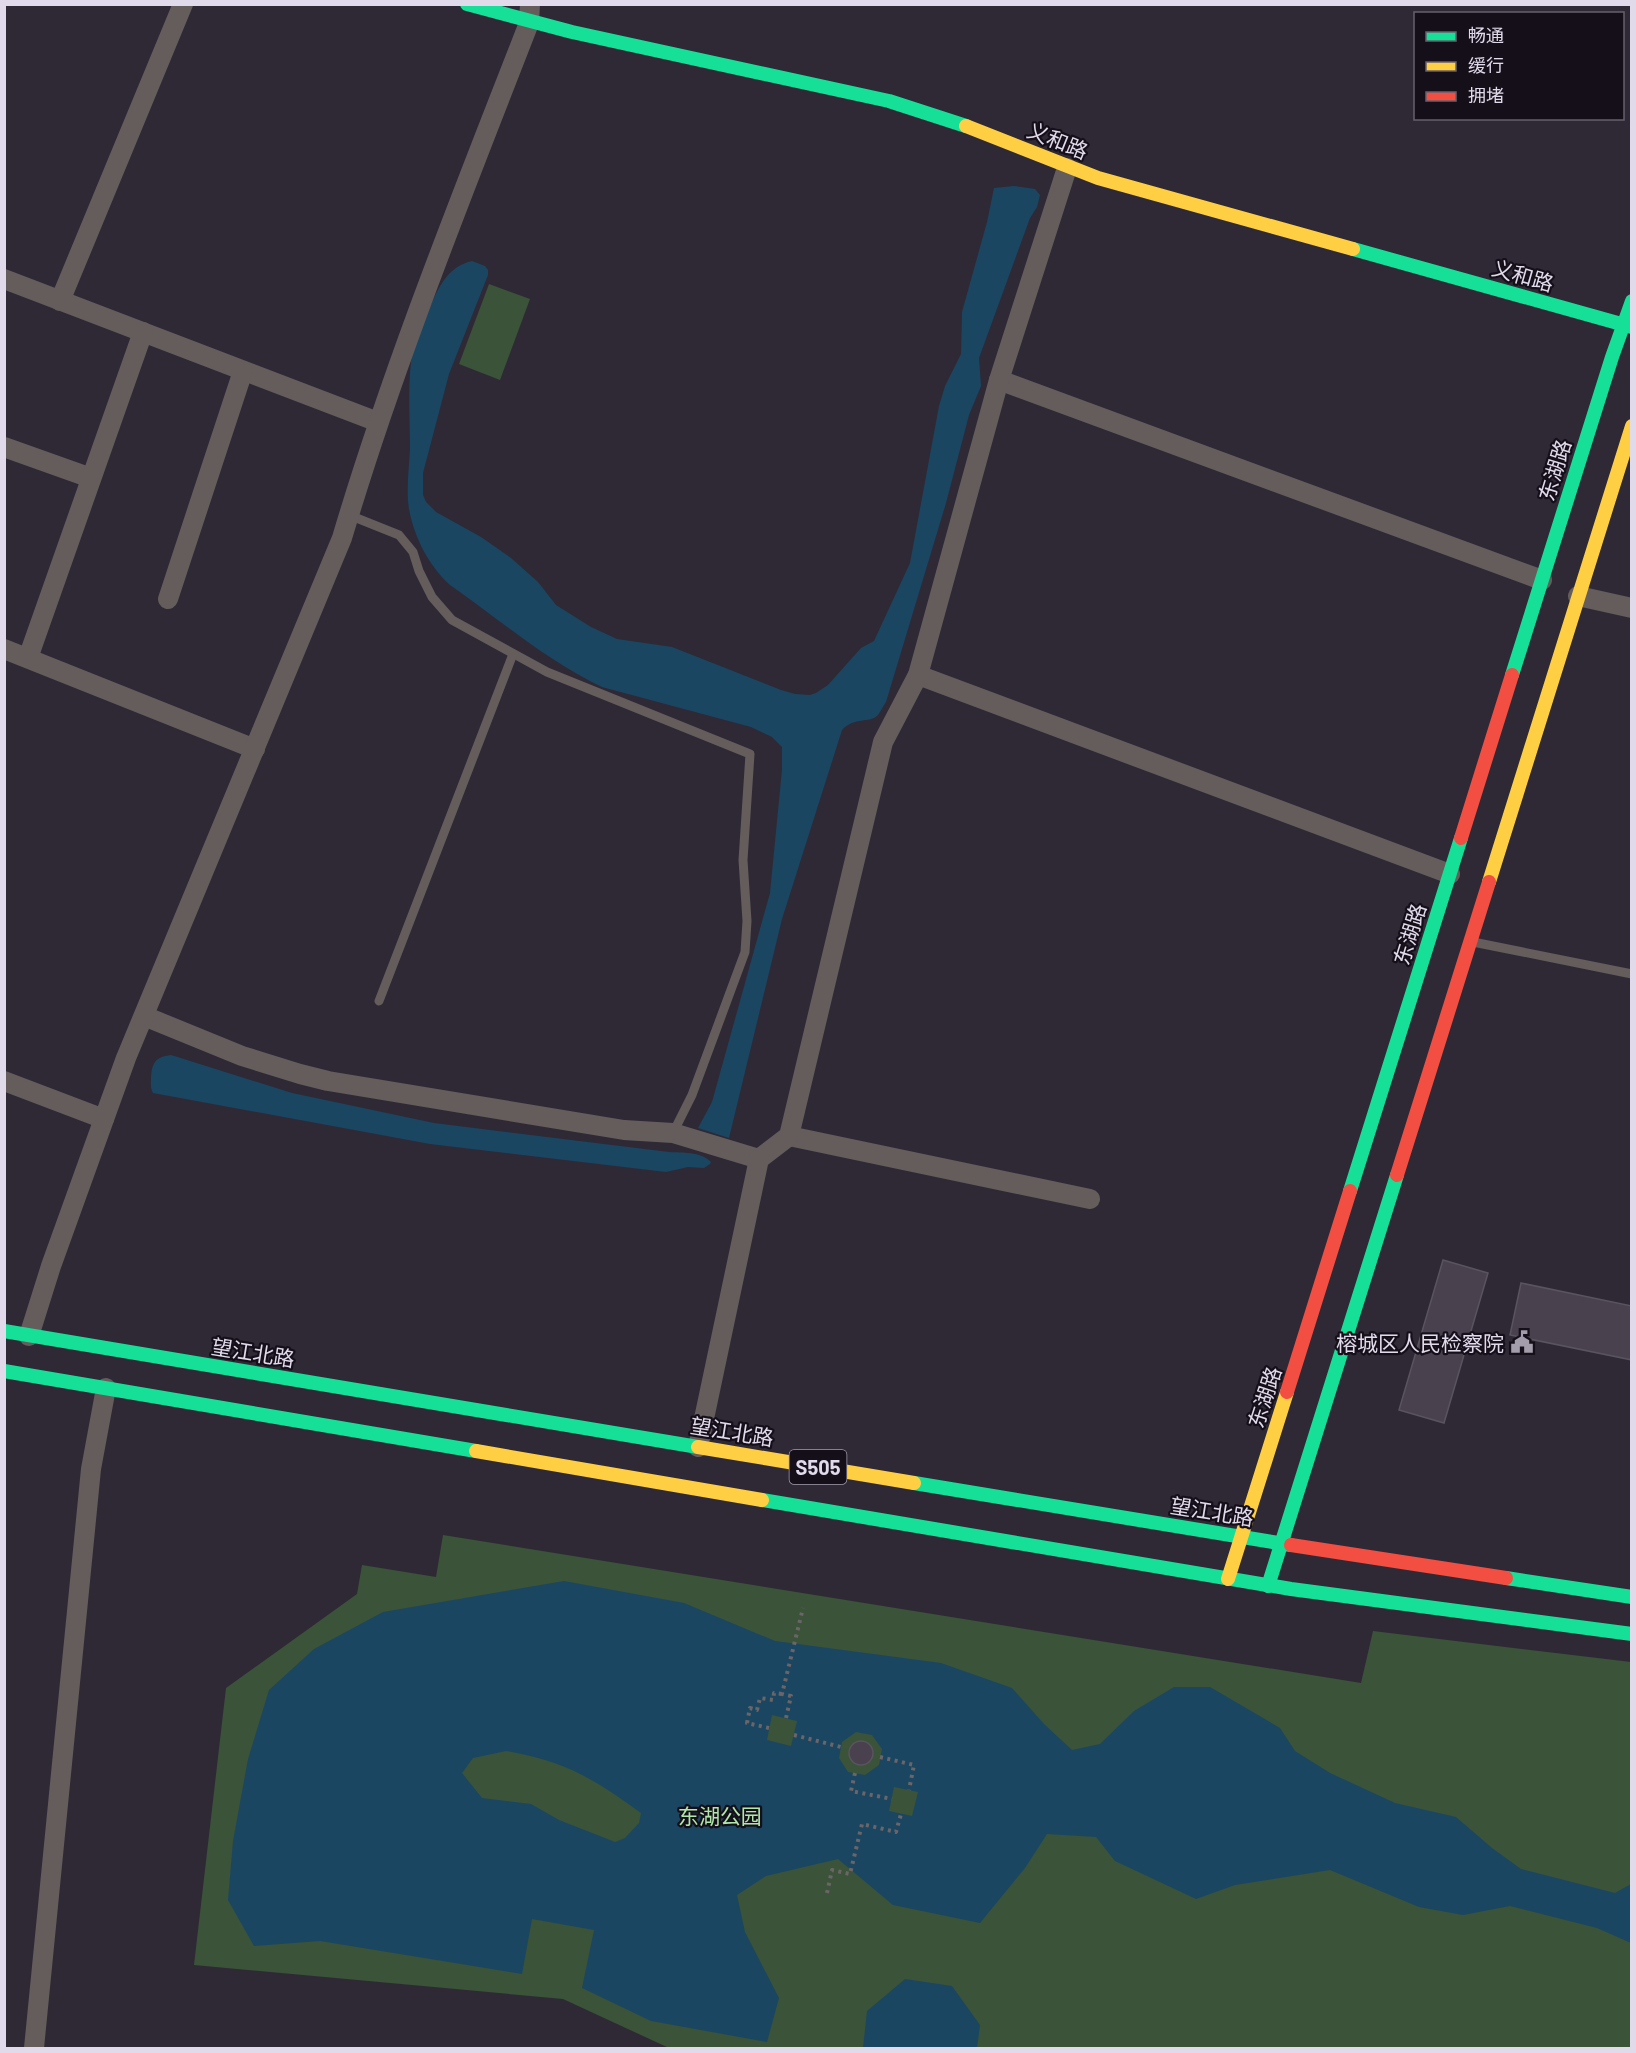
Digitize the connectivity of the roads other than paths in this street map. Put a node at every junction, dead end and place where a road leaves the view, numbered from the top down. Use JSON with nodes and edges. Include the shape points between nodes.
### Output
{"nodes":[{"id":1,"x":183,"y":4,"type":"edge"},
{"id":2,"x":467,"y":4,"type":"edge"},
{"id":3,"x":529,"y":14,"type":"edge"},
{"id":4,"x":1067,"y":168,"type":"junction"},
{"id":5,"x":4,"y":279,"type":"edge"},
{"id":6,"x":60,"y":301,"type":"junction"},
{"id":7,"x":1632,"y":301,"type":"edge"},
{"id":8,"x":1627,"y":326,"type":"edge"},
{"id":9,"x":143,"y":333,"type":"junction"},
{"id":10,"x":243,"y":371,"type":"junction"},
{"id":11,"x":999,"y":380,"type":"junction"},
{"id":12,"x":378,"y":422,"type":"junction"},
{"id":13,"x":1632,"y":426,"type":"edge"},
{"id":14,"x":4,"y":447,"type":"edge"},
{"id":15,"x":91,"y":478,"type":"junction"},
{"id":16,"x":349,"y":515,"type":"junction"},
{"id":17,"x":1542,"y":580,"type":"junction"},
{"id":18,"x":1578,"y":596,"type":"junction"},
{"id":19,"x":168,"y":599,"type":"dead end"},
{"id":20,"x":1632,"y":608,"type":"edge"},
{"id":21,"x":4,"y":649,"type":"edge"},
{"id":22,"x":513,"y":654,"type":"junction"},
{"id":23,"x":28,"y":658,"type":"junction"},
{"id":24,"x":918,"y":675,"type":"junction"},
{"id":25,"x":255,"y":749,"type":"junction"},
{"id":26,"x":1450,"y":874,"type":"junction"},
{"id":27,"x":1470,"y":941,"type":"junction"},
{"id":28,"x":1632,"y":974,"type":"edge"},
{"id":29,"x":379,"y":1001,"type":"dead end"},
{"id":30,"x":144,"y":1016,"type":"junction"},
{"id":31,"x":4,"y":1081,"type":"edge"},
{"id":32,"x":104,"y":1119,"type":"junction"},
{"id":33,"x":673,"y":1133,"type":"junction"},
{"id":34,"x":789,"y":1136,"type":"junction"},
{"id":35,"x":759,"y":1159,"type":"junction"},
{"id":36,"x":1090,"y":1199,"type":"dead end"},
{"id":37,"x":4,"y":1331,"type":"edge"},
{"id":38,"x":29,"y":1335,"type":"junction"},
{"id":39,"x":4,"y":1371,"type":"edge"},
{"id":40,"x":106,"y":1388,"type":"junction"},
{"id":41,"x":698,"y":1447,"type":"junction"},
{"id":42,"x":1241,"y":1538,"type":"junction"},
{"id":43,"x":1281,"y":1544,"type":"junction"},
{"id":44,"x":1228,"y":1579,"type":"junction"},
{"id":45,"x":1268,"y":1586,"type":"junction"},
{"id":46,"x":1632,"y":1597,"type":"edge"},
{"id":47,"x":1632,"y":1634,"type":"edge"},
{"id":48,"x":34,"y":2049,"type":"edge"}],
"edges":[{"from":1,"to":6,"type":"street"},
{"from":2,"to":3,"type":"main road","name":"义和路"},
{"from":3,"to":4,"type":"main road","name":"义和路","via":[[888,101],[969,126]]},
{"from":3,"to":12,"type":"street"},
{"from":4,"to":8,"type":"main road","name":"义和路"},
{"from":4,"to":11,"type":"street"},
{"from":5,"to":6,"type":"street"},
{"from":6,"to":9,"type":"street"},
{"from":7,"to":8,"type":"main road","name":"东湖路"},
{"from":8,"to":17,"type":"main road","name":"东湖路"},
{"from":9,"to":10,"type":"street"},
{"from":9,"to":15,"type":"street"},
{"from":10,"to":12,"type":"street"},
{"from":10,"to":19,"type":"street"},
{"from":11,"to":17,"type":"street"},
{"from":11,"to":24,"type":"street"},
{"from":12,"to":16,"type":"street"},
{"from":13,"to":18,"type":"main road"},
{"from":14,"to":15,"type":"street"},
{"from":15,"to":23,"type":"street"},
{"from":16,"to":22,"type":"lane","via":[[399,535],[413,552],[432,597],[452,620]]},
{"from":16,"to":25,"type":"street"},
{"from":17,"to":26,"type":"main road","name":"东湖路"},
{"from":18,"to":20,"type":"street"},
{"from":18,"to":27,"type":"main road"},
{"from":21,"to":23,"type":"street"},
{"from":22,"to":29,"type":"lane"},
{"from":22,"to":33,"type":"lane","via":[[547,672],[750,754],[743,860],[745,952],[692,1095]]},
{"from":23,"to":25,"type":"street"},
{"from":24,"to":26,"type":"street"},
{"from":24,"to":34,"type":"street","via":[[883,742]]},
{"from":25,"to":30,"type":"street"},
{"from":26,"to":42,"type":"main road","name":"东湖路"},
{"from":27,"to":28,"type":"lane"},
{"from":27,"to":43,"type":"main road"},
{"from":30,"to":32,"type":"street"},
{"from":30,"to":33,"type":"street","via":[[242,1056],[328,1081],[624,1130]]},
{"from":31,"to":32,"type":"street"},
{"from":32,"to":38,"type":"street"},
{"from":33,"to":35,"type":"street"},
{"from":34,"to":35,"type":"street"},
{"from":34,"to":36,"type":"street"},
{"from":35,"to":41,"type":"street"},
{"from":37,"to":38,"type":"main road","name":"望江北路","number":"S505"},
{"from":38,"to":41,"type":"main road","name":"望江北路","number":"S505"},
{"from":39,"to":40,"type":"main road","number":"S505"},
{"from":40,"to":44,"type":"main road","number":"S505"},
{"from":40,"to":48,"type":"street","via":[[91,1469]]},
{"from":41,"to":42,"type":"main road","name":"望江北路","number":"S505"},
{"from":42,"to":43,"type":"main road","name":"望江北路","number":"S505"},
{"from":42,"to":44,"type":"main road","name":"东湖路"},
{"from":43,"to":45,"type":"main road"},
{"from":43,"to":46,"type":"main road","name":"望江北路","number":"S505"},
{"from":44,"to":45,"type":"main road","number":"S505"},
{"from":45,"to":47,"type":"main road","number":"S505"}]}
